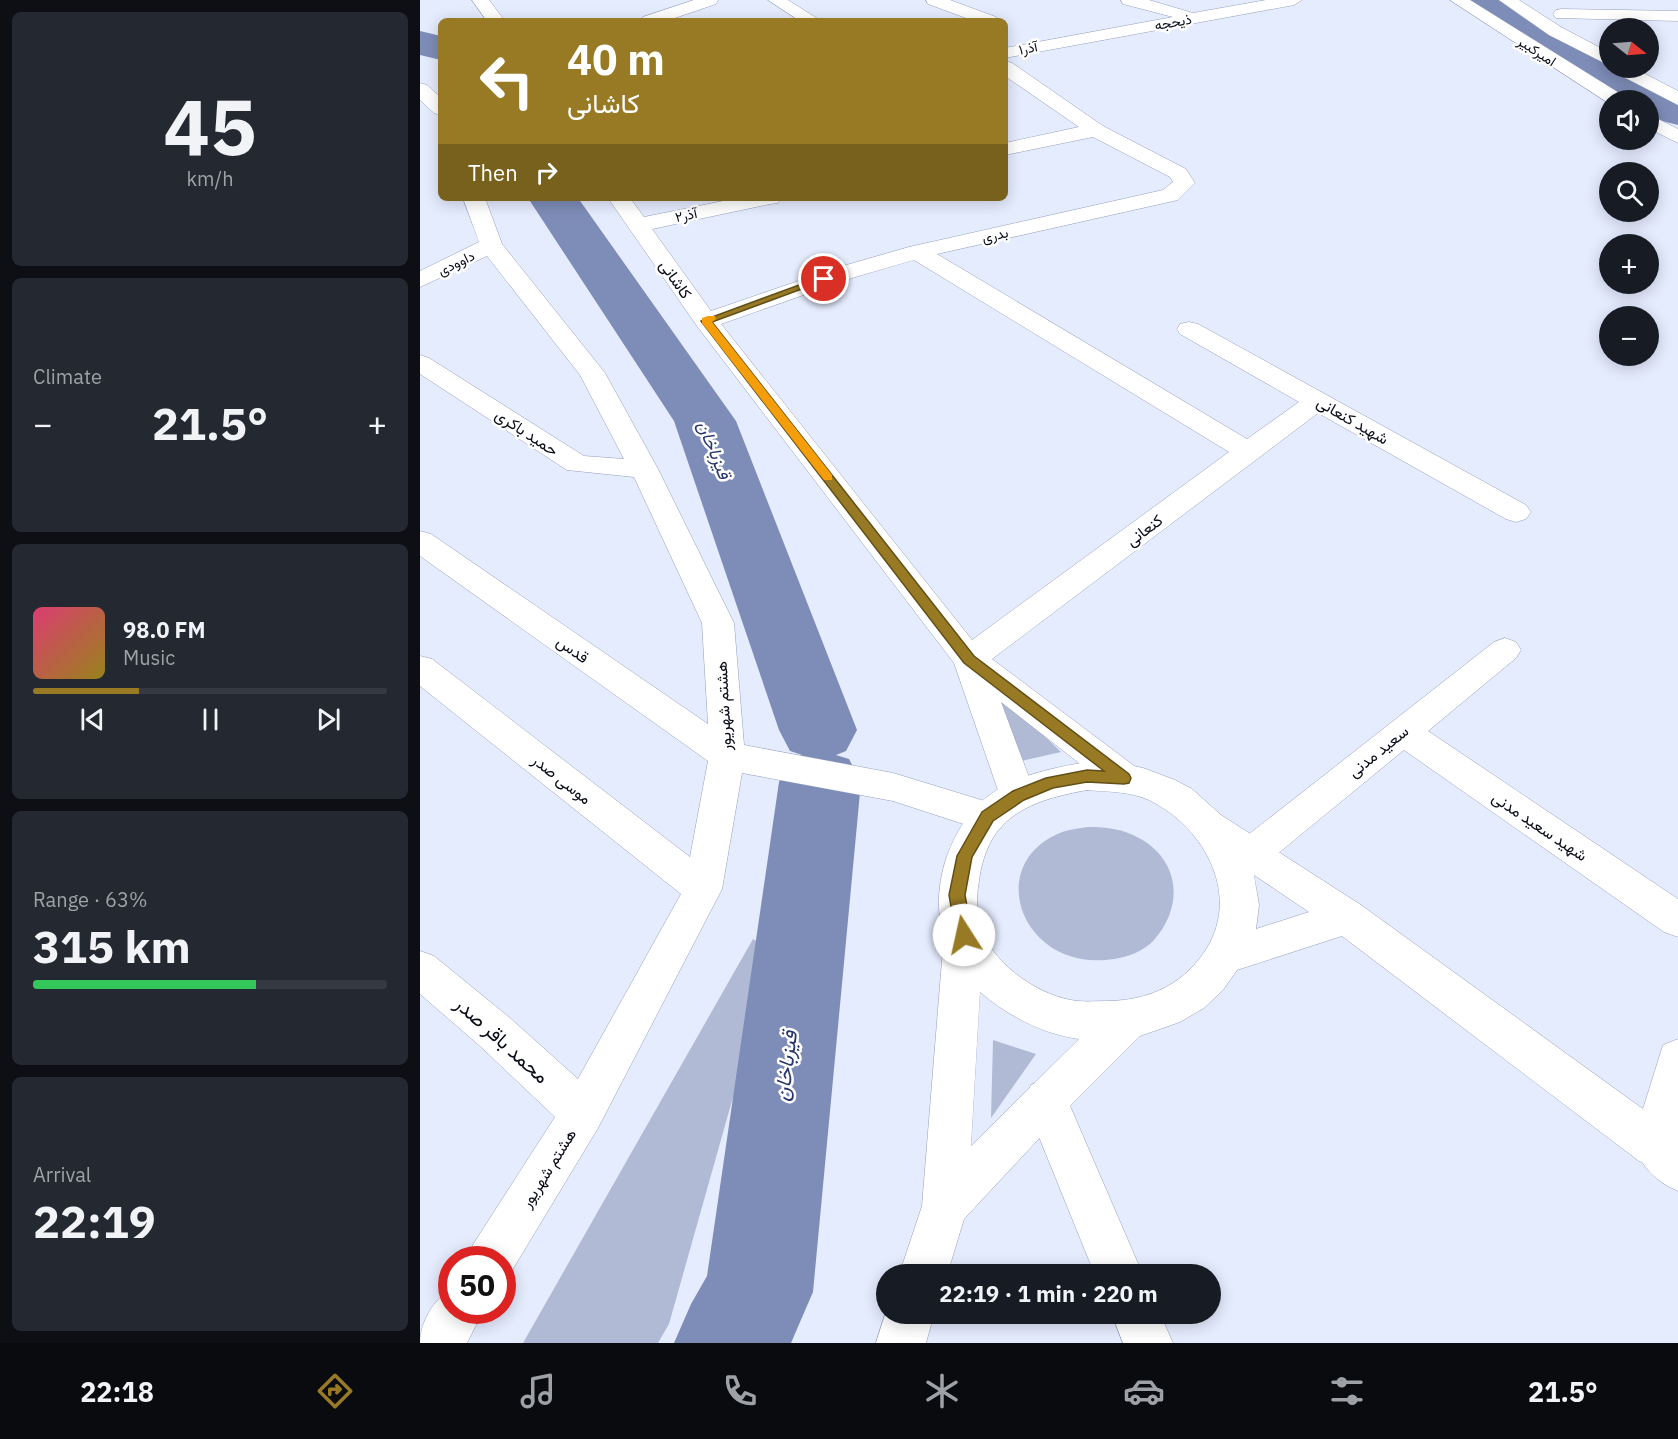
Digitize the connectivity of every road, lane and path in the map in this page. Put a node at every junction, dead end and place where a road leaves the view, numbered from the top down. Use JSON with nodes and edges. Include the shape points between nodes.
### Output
{"nodes":[{"id":1,"x":710,"y":0,"type":"edge"},
{"id":2,"x":776,"y":0,"type":"edge"},
{"id":3,"x":933,"y":0,"type":"edge"},
{"id":4,"x":1130,"y":0,"type":"edge"},
{"id":5,"x":1215,"y":0,"type":"edge"},
{"id":6,"x":1294,"y":0,"type":"edge"},
{"id":7,"x":1458,"y":0,"type":"edge"},
{"id":8,"x":1507,"y":0,"type":"edge"},
{"id":9,"x":1632,"y":0,"type":"edge"},
{"id":10,"x":487,"y":1,"type":"edge"},
{"id":11,"x":1240,"y":10,"type":"junction"},
{"id":12,"x":1562,"y":14,"type":"dead end"},
{"id":13,"x":1652,"y":16,"type":"junction"},
{"id":14,"x":1678,"y":16,"type":"edge"},
{"id":15,"x":495,"y":18,"type":"edge"},
{"id":16,"x":658,"y":18,"type":"edge"},
{"id":17,"x":807,"y":18,"type":"edge"},
{"id":18,"x":982,"y":18,"type":"edge"},
{"id":19,"x":1196,"y":18,"type":"junction"},
{"id":20,"x":1024,"y":33,"type":"dead end"},
{"id":21,"x":1051,"y":44,"type":"junction"},
{"id":22,"x":1008,"y":52,"type":"edge"},
{"id":23,"x":1599,"y":55,"type":"edge"},
{"id":24,"x":1008,"y":69,"type":"edge"},
{"id":25,"x":1639,"y":78,"type":"edge"},
{"id":26,"x":438,"y":83,"type":"edge"},
{"id":27,"x":421,"y":89,"type":"edge"},
{"id":28,"x":1601,"y":90,"type":"edge"},
{"id":29,"x":1678,"y":99,"type":"edge"},
{"id":30,"x":438,"y":108,"type":"edge"},
{"id":31,"x":438,"y":112,"type":"edge"},
{"id":32,"x":420,"y":120,"type":"edge"},
{"id":33,"x":1659,"y":126,"type":"edge"},
{"id":34,"x":1096,"y":130,"type":"junction"},
{"id":35,"x":1678,"y":137,"type":"edge"},
{"id":36,"x":1008,"y":148,"type":"edge"},
{"id":37,"x":475,"y":201,"type":"edge"},
{"id":38,"x":621,"y":201,"type":"edge"},
{"id":39,"x":755,"y":201,"type":"edge"},
{"id":40,"x":638,"y":225,"type":"junction"},
{"id":41,"x":491,"y":245,"type":"junction"},
{"id":42,"x":917,"y":252,"type":"junction"},
{"id":43,"x":420,"y":280,"type":"edge"},
{"id":44,"x":706,"y":321,"type":"junction"},
{"id":45,"x":1189,"y":329,"type":"dead end"},
{"id":46,"x":420,"y":363,"type":"edge"},
{"id":47,"x":1318,"y":400,"type":"junction"},
{"id":48,"x":1248,"y":452,"type":"junction"},
{"id":49,"x":644,"y":469,"type":"junction"},
{"id":50,"x":1516,"y":512,"type":"dead end"},
{"id":51,"x":420,"y":541,"type":"edge"},
{"id":52,"x":1505,"y":650,"type":"dead end"},
{"id":53,"x":969,"y":659,"type":"junction"},
{"id":54,"x":420,"y":668,"type":"edge"},
{"id":55,"x":1402,"y":731,"type":"junction"},
{"id":56,"x":727,"y":756,"type":"junction"},
{"id":57,"x":1124,"y":778,"type":"junction"},
{"id":58,"x":1018,"y":796,"type":"junction"},
{"id":59,"x":988,"y":817,"type":"junction"},
{"id":60,"x":1210,"y":824,"type":"junction"},
{"id":61,"x":1252,"y":853,"type":"junction"},
{"id":62,"x":703,"y":889,"type":"junction"},
{"id":63,"x":1347,"y":917,"type":"junction"},
{"id":64,"x":1678,"y":920,"type":"edge"},
{"id":65,"x":964,"y":935,"type":"junction"},
{"id":66,"x":1226,"y":956,"type":"junction"},
{"id":67,"x":420,"y":969,"type":"edge"},
{"id":68,"x":1128,"y":1020,"type":"junction"},
{"id":69,"x":1678,"y":1059,"type":"edge"},
{"id":70,"x":1046,"y":1100,"type":"junction"},
{"id":71,"x":583,"y":1113,"type":"junction"},
{"id":72,"x":1666,"y":1157,"type":"edge"},
{"id":73,"x":945,"y":1206,"type":"junction"},
{"id":74,"x":500,"y":1246,"type":"edge"},
{"id":75,"x":927,"y":1264,"type":"edge"},
{"id":76,"x":1114,"y":1264,"type":"edge"},
{"id":77,"x":451,"y":1324,"type":"edge"},
{"id":78,"x":907,"y":1324,"type":"edge"},
{"id":79,"x":1140,"y":1324,"type":"edge"},
{"id":80,"x":439,"y":1343,"type":"edge"},
{"id":81,"x":901,"y":1343,"type":"edge"},
{"id":82,"x":1148,"y":1343,"type":"edge"}],
"edges":[{"from":1,"to":16,"type":"street"},
{"from":2,"to":17,"type":"street"},
{"from":3,"to":18,"type":"street"},
{"from":4,"to":19,"type":"street"},
{"from":5,"to":11,"type":"street"},
{"from":6,"to":11,"type":"street","name":"ذیحجه"},
{"from":7,"to":28,"type":"street","name":"امیرکبیر"},
{"from":8,"to":23,"type":"street","name":"امیرکبیر"},
{"from":9,"to":13,"type":"street"},
{"from":10,"to":15,"type":"street"},
{"from":11,"to":19,"type":"street","name":"ذیحجه"},
{"from":12,"to":13,"type":"street"},
{"from":13,"to":14,"type":"street"},
{"from":19,"to":21,"type":"street","name":"ذیحجه"},
{"from":20,"to":21,"type":"street"},
{"from":21,"to":22,"type":"street","name":"آذر۱"},
{"from":24,"to":34,"type":"street"},
{"from":25,"to":29,"type":"street"},
{"from":26,"to":27,"type":"street"},
{"from":27,"to":30,"type":"street"},
{"from":31,"to":32,"type":"street"},
{"from":33,"to":35,"type":"street"},
{"from":34,"to":36,"type":"street"},
{"from":34,"to":42,"type":"street","name":"بدری","via":[[1179,173],[1184,183],[1170,195]]},
{"from":37,"to":41,"type":"street","name":"هشتم شهریور"},
{"from":38,"to":40,"type":"street","name":"کاشانی"},
{"from":39,"to":40,"type":"street","name":"آذر۲"},
{"from":40,"to":44,"type":"street","name":"کاشانی"},
{"from":41,"to":43,"type":"street","name":"داوودی"},
{"from":41,"to":49,"type":"street","name":"هشتم شهریور","via":[[592,372]]},
{"from":42,"to":44,"type":"street","name":"بدری"},
{"from":42,"to":48,"type":"street"},
{"from":44,"to":53,"type":"street","name":"کاشانی"},
{"from":45,"to":47,"type":"street","name":"شهید کنعانی"},
{"from":46,"to":49,"type":"street","name":"حمید باکری","via":[[577,464]]},
{"from":47,"to":48,"type":"street","name":"کنعانی"},
{"from":47,"to":50,"type":"street","name":"شهید کنعانی"},
{"from":48,"to":53,"type":"street","name":"کنعانی"},
{"from":49,"to":56,"type":"street","name":"هشتم شهریور","via":[[718,623]]},
{"from":51,"to":56,"type":"street","name":"قدس"},
{"from":52,"to":55,"type":"street","name":"سعید مدنی"},
{"from":53,"to":57,"type":"street","name":"کاشانی"},
{"from":53,"to":58,"type":"street"},
{"from":54,"to":62,"type":"street","name":"موسی صدر"},
{"from":55,"to":61,"type":"street","name":"سعید مدنی"},
{"from":55,"to":64,"type":"street","name":"شهید سعید مدنی"},
{"from":56,"to":59,"type":"street","via":[[893,787]]},
{"from":56,"to":62,"type":"street","name":"هشتم شهریور"},
{"from":57,"to":58,"type":"street","via":[[1087,776],[1051,782]]},
{"from":57,"to":60,"type":"street","via":[[1185,803]]},
{"from":58,"to":59,"type":"street"},
{"from":59,"to":65,"type":"street","via":[[963,865],[957,895]]},
{"from":60,"to":61,"type":"street"},
{"from":60,"to":66,"type":"street","via":[[1229,854],[1239,887],[1239,922]]},
{"from":61,"to":63,"type":"street"},
{"from":62,"to":71,"type":"street","name":"هشتم شهریور"},
{"from":63,"to":66,"type":"street"},
{"from":63,"to":72,"type":"street"},
{"from":65,"to":68,"type":"street","via":[[988,974],[1027,1004],[1076,1020]]},
{"from":65,"to":73,"type":"street"},
{"from":66,"to":68,"type":"street","via":[[1202,986],[1168,1008]]},
{"from":67,"to":71,"type":"street","name":"محمد باقر صدر"},
{"from":68,"to":70,"type":"street"},
{"from":69,"to":72,"type":"street"},
{"from":70,"to":73,"type":"street"},
{"from":70,"to":76,"type":"street"},
{"from":71,"to":74,"type":"street","name":"هشتم شهریور"},
{"from":73,"to":75,"type":"street"},
{"from":77,"to":80,"type":"street"},
{"from":78,"to":81,"type":"street"},
{"from":79,"to":82,"type":"street"}]}
